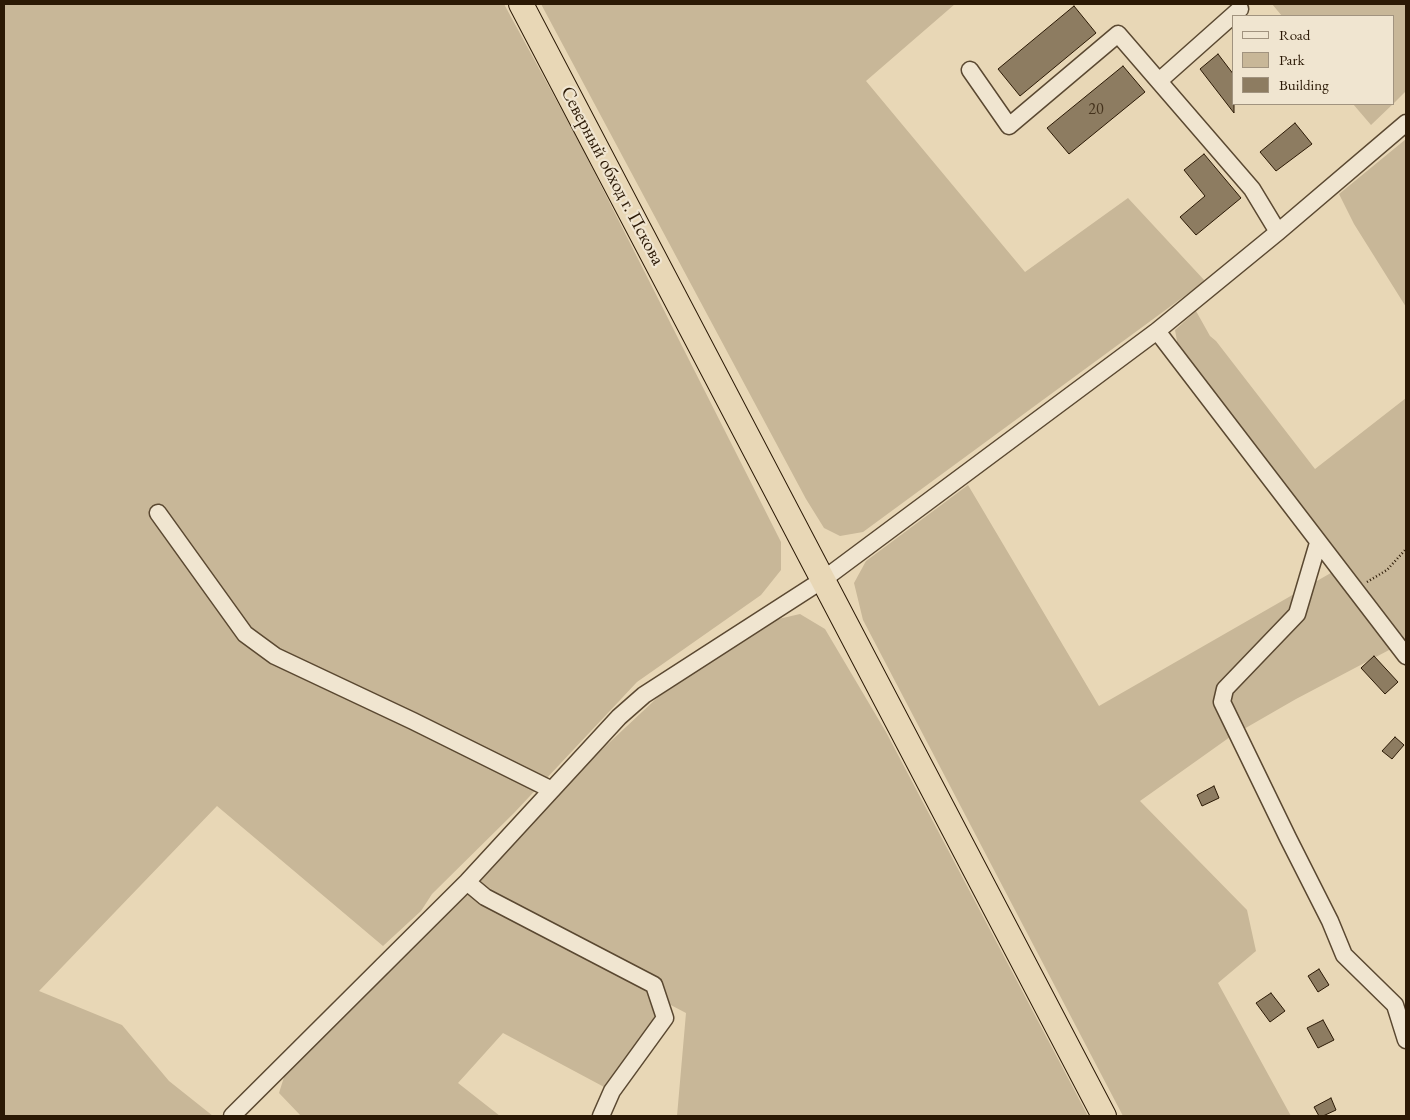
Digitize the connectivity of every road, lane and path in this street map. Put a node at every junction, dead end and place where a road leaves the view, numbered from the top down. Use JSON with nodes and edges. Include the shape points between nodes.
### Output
{"nodes":[{"id":1,"x":521,"y":4,"type":"edge"},
{"id":2,"x":1240,"y":9,"type":"dead end"},
{"id":3,"x":1233,"y":15,"type":"edge"},
{"id":4,"x":1232,"y":16,"type":"edge"},
{"id":5,"x":970,"y":70,"type":"dead end"},
{"id":6,"x":1159,"y":81,"type":"junction"},
{"id":7,"x":1406,"y":124,"type":"edge"},
{"id":8,"x":1278,"y":232,"type":"junction"},
{"id":9,"x":1157,"y":331,"type":"junction"},
{"id":10,"x":158,"y":513,"type":"dead end"},
{"id":11,"x":1318,"y":542,"type":"junction"},
{"id":12,"x":1406,"y":549,"type":"edge"},
{"id":13,"x":824,"y":579,"type":"junction"},
{"id":14,"x":1355,"y":590,"type":"junction"},
{"id":15,"x":1406,"y":656,"type":"edge"},
{"id":16,"x":550,"y":790,"type":"junction"},
{"id":17,"x":467,"y":882,"type":"junction"},
{"id":18,"x":1406,"y":1040,"type":"edge"},
{"id":19,"x":232,"y":1116,"type":"edge"},
{"id":20,"x":601,"y":1116,"type":"edge"},
{"id":21,"x":1104,"y":1116,"type":"edge"}],
"edges":[{"from":1,"to":13,"type":"highway","name":"Северный обход г. Пскова"},
{"from":2,"to":3,"type":"street"},
{"from":4,"to":6,"type":"street"},
{"from":5,"to":6,"type":"street","via":[[1009,126],[1118,34]]},
{"from":6,"to":8,"type":"street","via":[[1257,196]]},
{"from":7,"to":8,"type":"street"},
{"from":8,"to":9,"type":"street"},
{"from":9,"to":11,"type":"street"},
{"from":9,"to":13,"type":"street"},
{"from":10,"to":16,"type":"street","via":[[245,634],[275,656]]},
{"from":11,"to":14,"type":"street"},
{"from":11,"to":18,"type":"street","via":[[1297,614],[1225,689],[1222,702],[1330,920],[1344,955],[1395,1005]]},
{"from":12,"to":14,"type":"path","via":[[1387,570]]},
{"from":13,"to":16,"type":"street","via":[[644,695],[619,716]]},
{"from":13,"to":21,"type":"highway","name":"Северный обход г. Пскова"},
{"from":14,"to":15,"type":"street"},
{"from":16,"to":17,"type":"street"},
{"from":17,"to":19,"type":"street"},
{"from":17,"to":20,"type":"street","via":[[485,897],[654,985],[665,1018],[612,1091]]}]}
